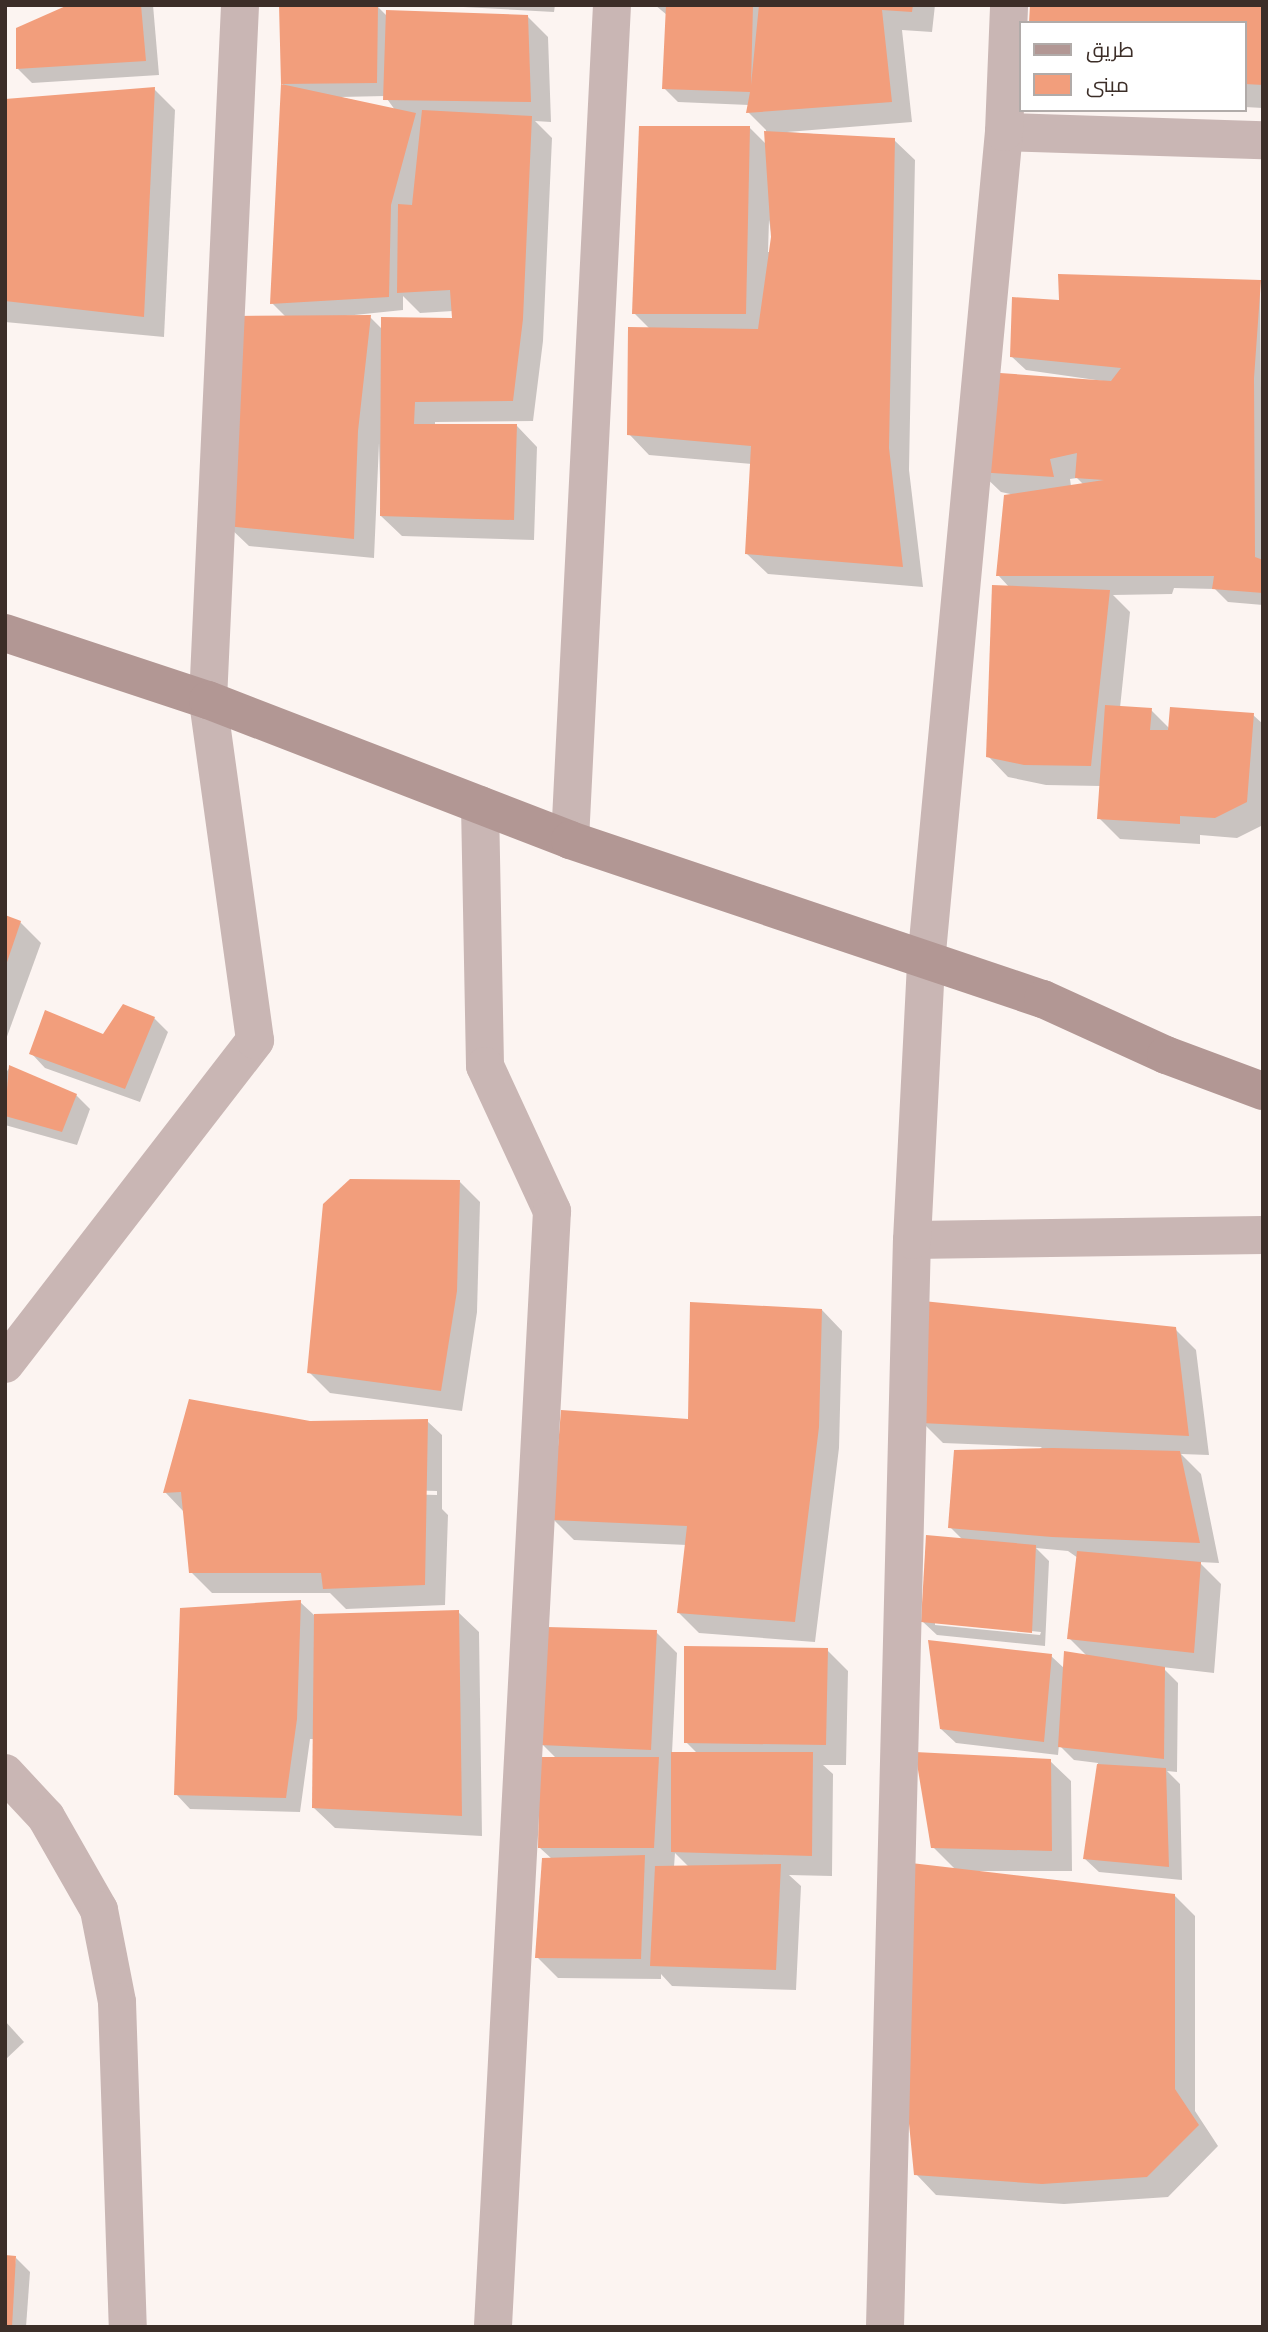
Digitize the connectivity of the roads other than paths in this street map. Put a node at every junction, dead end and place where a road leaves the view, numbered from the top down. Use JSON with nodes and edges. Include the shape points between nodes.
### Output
{"nodes":[{"id":1,"x":240,"y":5,"type":"edge"},
{"id":2,"x":612,"y":5,"type":"edge"},
{"id":3,"x":1009,"y":5,"type":"edge"},
{"id":4,"x":1004,"y":132,"type":"junction"},
{"id":5,"x":1263,"y":140,"type":"edge"},
{"id":6,"x":5,"y":633,"type":"edge"},
{"id":7,"x":208,"y":700,"type":"junction"},
{"id":8,"x":480,"y":806,"type":"junction"},
{"id":9,"x":570,"y":840,"type":"junction"},
{"id":10,"x":926,"y":963,"type":"junction"},
{"id":11,"x":1263,"y":1091,"type":"edge"},
{"id":12,"x":1263,"y":1235,"type":"edge"},
{"id":13,"x":912,"y":1240,"type":"junction"},
{"id":14,"x":5,"y":1364,"type":"edge"},
{"id":15,"x":5,"y":1773,"type":"edge"},
{"id":16,"x":128,"y":2327,"type":"edge"},
{"id":17,"x":493,"y":2327,"type":"edge"},
{"id":18,"x":885,"y":2327,"type":"edge"}],
"edges":[{"from":1,"to":7,"type":"street"},
{"from":2,"to":9,"type":"street"},
{"from":3,"to":4,"type":"street"},
{"from":4,"to":5,"type":"street"},
{"from":4,"to":10,"type":"street"},
{"from":6,"to":7,"type":"street"},
{"from":7,"to":8,"type":"street"},
{"from":7,"to":14,"type":"street","via":[[255,1040]]},
{"from":8,"to":9,"type":"street"},
{"from":8,"to":17,"type":"street","via":[[485,1066],[552,1211]]},
{"from":9,"to":10,"type":"street"},
{"from":10,"to":11,"type":"street","via":[[1042,999],[1166,1055]]},
{"from":10,"to":13,"type":"street"},
{"from":12,"to":13,"type":"street"},
{"from":13,"to":18,"type":"street"},
{"from":15,"to":16,"type":"street","via":[[46,1817],[99,1910],[117,2002]]}]}
